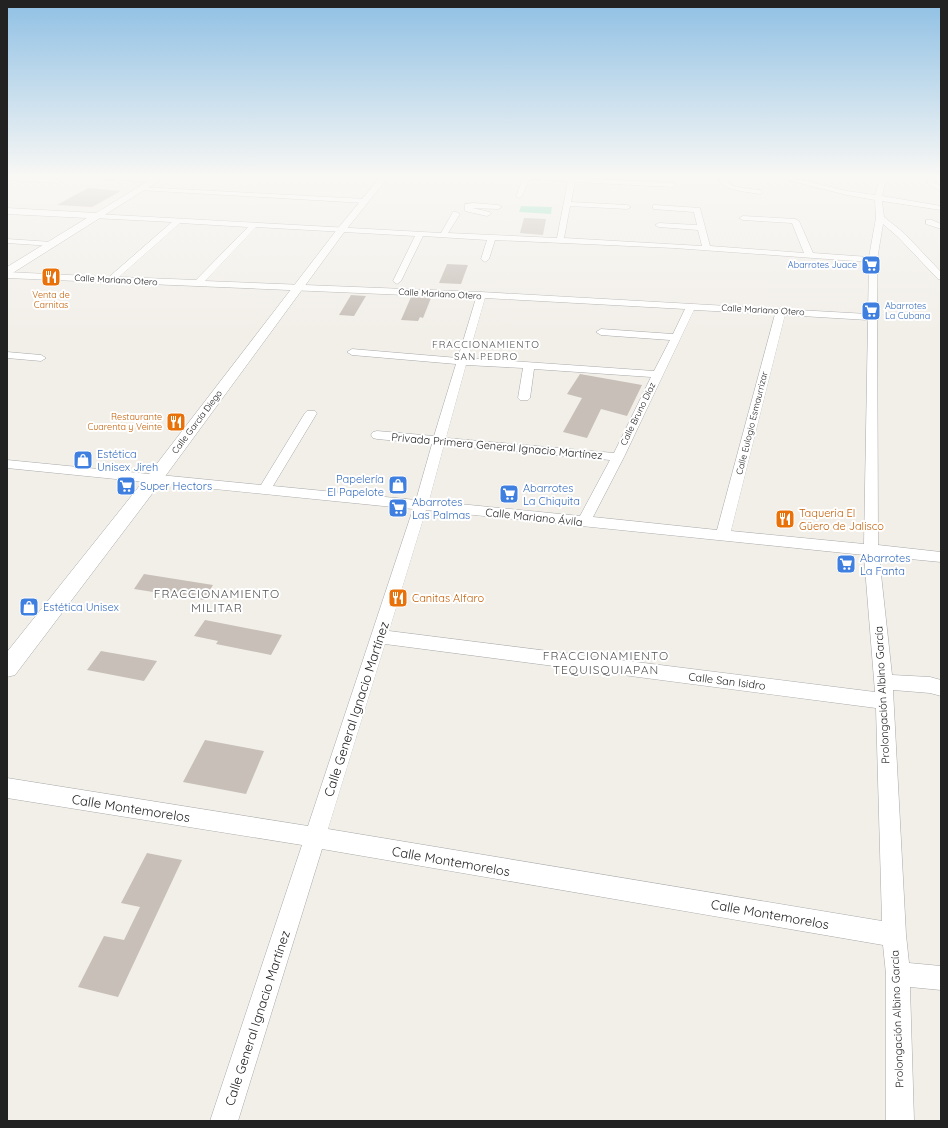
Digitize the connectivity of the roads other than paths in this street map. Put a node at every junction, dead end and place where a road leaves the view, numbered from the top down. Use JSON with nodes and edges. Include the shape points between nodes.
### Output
{"nodes":[{"id":1,"x":78,"y":228,"type":"edge"},
{"id":2,"x":170,"y":228,"type":"edge"},
{"id":3,"x":251,"y":228,"type":"edge"},
{"id":4,"x":318,"y":228,"type":"edge"},
{"id":5,"x":448,"y":228,"type":"edge"},
{"id":6,"x":562,"y":228,"type":"edge"},
{"id":7,"x":696,"y":228,"type":"edge"},
{"id":8,"x":701,"y":228,"type":"joint"},
{"id":9,"x":798,"y":228,"type":"edge"},
{"id":10,"x":879,"y":228,"type":"edge"},
{"id":11,"x":885,"y":228,"type":"edge"},
{"id":12,"x":885,"y":228,"type":"edge"},
{"id":13,"x":342,"y":229,"type":"junction"},
{"id":14,"x":483,"y":230,"type":"joint"},
{"id":15,"x":420,"y":234,"type":"junction"},
{"id":16,"x":443,"y":235,"type":"junction"},
{"id":17,"x":901,"y":235,"type":"junction"},
{"id":18,"x":492,"y":238,"type":"junction"},
{"id":19,"x":560,"y":240,"type":"junction"},
{"id":20,"x":7,"y":241,"type":"edge"},
{"id":21,"x":52,"y":244,"type":"junction"},
{"id":22,"x":707,"y":249,"type":"junction"},
{"id":23,"x":810,"y":256,"type":"junction"},
{"id":24,"x":485,"y":259,"type":"dead end"},
{"id":25,"x":874,"y":260,"type":"junction"},
{"id":26,"x":7,"y":273,"type":"edge"},
{"id":27,"x":941,"y":277,"type":"edge"},
{"id":28,"x":110,"y":280,"type":"junction"},
{"id":29,"x":397,"y":281,"type":"dead end"},
{"id":30,"x":198,"y":284,"type":"junction"},
{"id":31,"x":300,"y":287,"type":"junction"},
{"id":32,"x":481,"y":295,"type":"junction"},
{"id":33,"x":691,"y":306,"type":"junction"},
{"id":34,"x":781,"y":311,"type":"junction"},
{"id":35,"x":872,"y":317,"type":"junction"},
{"id":36,"x":602,"y":332,"type":"dead end"},
{"id":37,"x":676,"y":337,"type":"junction"},
{"id":38,"x":352,"y":352,"type":"dead end"},
{"id":39,"x":7,"y":355,"type":"edge"},
{"id":40,"x":41,"y":358,"type":"dead end"},
{"id":41,"x":461,"y":361,"type":"junction"},
{"id":42,"x":529,"y":365,"type":"junction"},
{"id":43,"x":658,"y":374,"type":"junction"},
{"id":44,"x":524,"y":398,"type":"dead end"},
{"id":45,"x":311,"y":413,"type":"dead end"},
{"id":46,"x":377,"y":435,"type":"dead end"},
{"id":47,"x":439,"y":441,"type":"junction"},
{"id":48,"x":618,"y":457,"type":"junction"},
{"id":49,"x":7,"y":464,"type":"edge"},
{"id":50,"x":156,"y":478,"type":"junction"},
{"id":51,"x":265,"y":489,"type":"junction"},
{"id":52,"x":421,"y":505,"type":"junction"},
{"id":53,"x":584,"y":522,"type":"junction"},
{"id":54,"x":723,"y":535,"type":"junction"},
{"id":55,"x":871,"y":550,"type":"junction"},
{"id":56,"x":941,"y":557,"type":"edge"},
{"id":57,"x":380,"y":637,"type":"junction"},
{"id":58,"x":7,"y":668,"type":"edge"},
{"id":59,"x":884,"y":682,"type":"junction"},
{"id":60,"x":941,"y":688,"type":"edge"},
{"id":61,"x":884,"y":701,"type":"junction"},
{"id":62,"x":7,"y":788,"type":"edge"},
{"id":63,"x":314,"y":837,"type":"junction"},
{"id":64,"x":894,"y":935,"type":"junction"},
{"id":65,"x":898,"y":974,"type":"junction"},
{"id":66,"x":941,"y":978,"type":"edge"},
{"id":67,"x":224,"y":1121,"type":"edge"},
{"id":68,"x":900,"y":1121,"type":"edge"}],
"edges":[{"from":1,"to":21,"type":"street"},
{"from":2,"to":28,"type":"street"},
{"from":3,"to":30,"type":"street"},
{"from":4,"to":13,"type":"street"},
{"from":5,"to":16,"type":"street"},
{"from":6,"to":19,"type":"street"},
{"from":7,"to":8,"type":"street"},
{"from":8,"to":22,"type":"street"},
{"from":9,"to":23,"type":"street"},
{"from":10,"to":25,"type":"street","name":"Prolongación Albino García"},
{"from":11,"to":17,"type":"street"},
{"from":12,"to":17,"type":"street"},
{"from":13,"to":15,"type":"street"},
{"from":13,"to":31,"type":"street","name":"Calle García Diego"},
{"from":14,"to":16,"type":"street"},
{"from":14,"to":18,"type":"street"},
{"from":15,"to":16,"type":"street"},
{"from":15,"to":29,"type":"street"},
{"from":17,"to":27,"type":"street"},
{"from":18,"to":19,"type":"street"},
{"from":18,"to":24,"type":"street"},
{"from":19,"to":22,"type":"street"},
{"from":20,"to":21,"type":"street"},
{"from":21,"to":26,"type":"street"},
{"from":22,"to":23,"type":"street"},
{"from":23,"to":25,"type":"street"},
{"from":25,"to":35,"type":"street","name":"Prolongación Albino García"},
{"from":26,"to":28,"type":"street","name":"Calle Mariano Otero"},
{"from":28,"to":30,"type":"street","name":"Calle Mariano Otero"},
{"from":30,"to":31,"type":"street","name":"Calle Mariano Otero"},
{"from":31,"to":32,"type":"street","name":"Calle Mariano Otero"},
{"from":31,"to":50,"type":"street","name":"Calle García Diego"},
{"from":32,"to":33,"type":"street","name":"Calle Mariano Otero"},
{"from":32,"to":41,"type":"street","name":"Calle General Ignacio Martínez"},
{"from":33,"to":34,"type":"street","name":"Calle Mariano Otero"},
{"from":33,"to":37,"type":"street","name":"Calle Bruno Díaz"},
{"from":34,"to":35,"type":"street","name":"Calle Mariano Otero"},
{"from":34,"to":54,"type":"street","name":"Calle Eulogio Esmaurrizar"},
{"from":35,"to":55,"type":"street","name":"Prolongación Albino García"},
{"from":36,"to":37,"type":"street"},
{"from":37,"to":43,"type":"street","name":"Calle Bruno Díaz"},
{"from":38,"to":41,"type":"street"},
{"from":39,"to":40,"type":"street"},
{"from":41,"to":42,"type":"street"},
{"from":41,"to":47,"type":"street","name":"Calle General Ignacio Martínez"},
{"from":42,"to":43,"type":"street"},
{"from":42,"to":44,"type":"street"},
{"from":43,"to":48,"type":"street","name":"Calle Bruno Díaz"},
{"from":45,"to":51,"type":"street"},
{"from":46,"to":47,"type":"street","name":"Privada Primera General Ignacio Martínez"},
{"from":47,"to":48,"type":"street","name":"Privada Primera General Ignacio Martínez"},
{"from":47,"to":52,"type":"street","name":"Calle General Ignacio Martínez"},
{"from":48,"to":53,"type":"street","name":"Calle Bruno Díaz"},
{"from":49,"to":50,"type":"street","name":"Calle Mariano Ávila"},
{"from":50,"to":51,"type":"street","name":"Calle Mariano Ávila"},
{"from":50,"to":58,"type":"street","name":"Calle García Diego"},
{"from":51,"to":52,"type":"street","name":"Calle Mariano Ávila"},
{"from":52,"to":53,"type":"street","name":"Calle Mariano Ávila"},
{"from":52,"to":57,"type":"street","name":"Calle General Ignacio Martínez"},
{"from":53,"to":54,"type":"street","name":"Calle Mariano Ávila"},
{"from":54,"to":55,"type":"street","name":"Calle Mariano Ávila"},
{"from":55,"to":56,"type":"street","name":"Calle Mariano Ávila"},
{"from":55,"to":59,"type":"street","name":"Prolongación Albino García"},
{"from":57,"to":61,"type":"street","name":"Calle San Isidro"},
{"from":57,"to":63,"type":"street","name":"Calle General Ignacio Martínez"},
{"from":59,"to":60,"type":"street"},
{"from":59,"to":61,"type":"street","name":"Prolongación Albino García"},
{"from":61,"to":64,"type":"street","name":"Prolongación Albino García"},
{"from":62,"to":63,"type":"street","name":"Calle Montemorelos"},
{"from":63,"to":64,"type":"street","name":"Calle Montemorelos"},
{"from":63,"to":67,"type":"street","name":"Calle General Ignacio Martínez"},
{"from":64,"to":65,"type":"street","name":"Prolongación Albino García"},
{"from":65,"to":66,"type":"street"},
{"from":65,"to":68,"type":"street","name":"Prolongación Albino García"}]}
